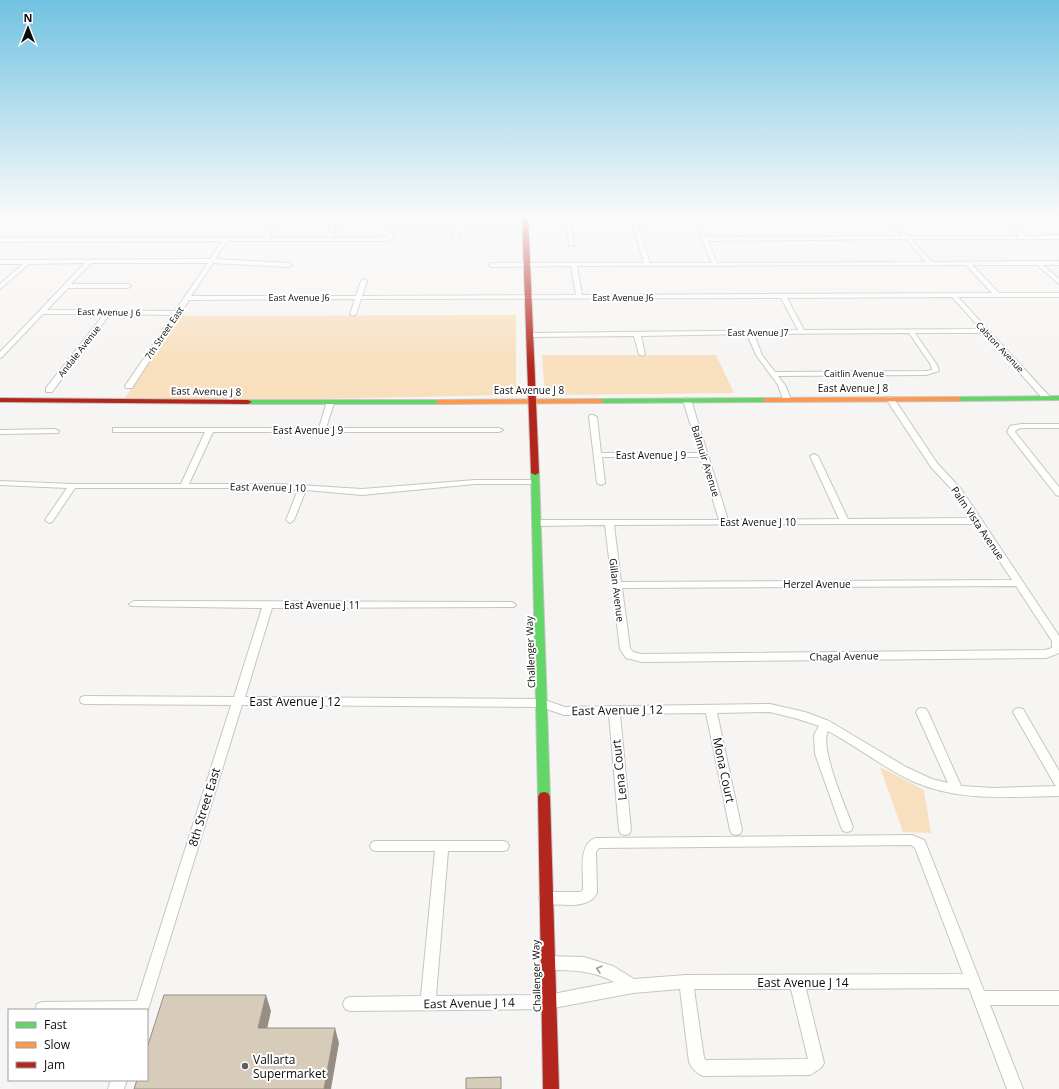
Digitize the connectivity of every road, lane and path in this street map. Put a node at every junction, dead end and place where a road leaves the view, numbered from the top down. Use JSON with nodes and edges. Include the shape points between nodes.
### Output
{"nodes":[{"id":1,"x":527,"y":265,"type":"edge"},
{"id":2,"x":574,"y":265,"type":"edge"},
{"id":3,"x":25,"y":266,"type":"edge"},
{"id":4,"x":85,"y":266,"type":"edge"},
{"id":5,"x":208,"y":266,"type":"edge"},
{"id":6,"x":970,"y":266,"type":"edge"},
{"id":7,"x":1041,"y":266,"type":"edge"},
{"id":8,"x":364,"y":281,"type":"dead end"},
{"id":9,"x":1059,"y":282,"type":"edge"},
{"id":10,"x":1,"y":286,"type":"edge"},
{"id":11,"x":66,"y":286,"type":"junction"},
{"id":12,"x":128,"y":286,"type":"dead end"},
{"id":13,"x":1059,"y":294,"type":"edge"},
{"id":14,"x":953,"y":295,"type":"junction"},
{"id":15,"x":997,"y":295,"type":"junction"},
{"id":16,"x":783,"y":296,"type":"junction"},
{"id":17,"x":359,"y":297,"type":"junction"},
{"id":18,"x":528,"y":297,"type":"junction"},
{"id":19,"x":579,"y":297,"type":"junction"},
{"id":20,"x":187,"y":298,"type":"junction"},
{"id":21,"x":41,"y":312,"type":"junction"},
{"id":22,"x":109,"y":312,"type":"junction"},
{"id":23,"x":177,"y":313,"type":"junction"},
{"id":24,"x":353,"y":314,"type":"dead end"},
{"id":25,"x":985,"y":331,"type":"junction"},
{"id":26,"x":750,"y":332,"type":"junction"},
{"id":27,"x":802,"y":332,"type":"junction"},
{"id":28,"x":911,"y":332,"type":"junction"},
{"id":29,"x":637,"y":334,"type":"junction"},
{"id":30,"x":530,"y":335,"type":"junction"},
{"id":31,"x":642,"y":354,"type":"dead end"},
{"id":32,"x":0,"y":356,"type":"edge"},
{"id":33,"x":773,"y":374,"type":"junction"},
{"id":34,"x":129,"y":386,"type":"dead end"},
{"id":35,"x":49,"y":390,"type":"dead end"},
{"id":36,"x":1047,"y":398,"type":"junction"},
{"id":37,"x":1059,"y":398,"type":"edge"},
{"id":38,"x":787,"y":399,"type":"junction"},
{"id":39,"x":890,"y":399,"type":"junction"},
{"id":40,"x":0,"y":400,"type":"edge"},
{"id":41,"x":687,"y":400,"type":"junction"},
{"id":42,"x":531,"y":401,"type":"junction"},
{"id":43,"x":330,"y":403,"type":"junction"},
{"id":44,"x":593,"y":417,"type":"dead end"},
{"id":45,"x":1059,"y":426,"type":"edge"},
{"id":46,"x":116,"y":430,"type":"dead end"},
{"id":47,"x":210,"y":430,"type":"junction"},
{"id":48,"x":322,"y":430,"type":"junction"},
{"id":49,"x":499,"y":430,"type":"dead end"},
{"id":50,"x":55,"y":431,"type":"dead end"},
{"id":51,"x":0,"y":432,"type":"edge"},
{"id":52,"x":598,"y":455,"type":"junction"},
{"id":53,"x":704,"y":455,"type":"junction"},
{"id":54,"x":814,"y":456,"type":"dead end"},
{"id":55,"x":535,"y":482,"type":"junction"},
{"id":56,"x":600,"y":482,"type":"dead end"},
{"id":57,"x":0,"y":483,"type":"edge"},
{"id":58,"x":73,"y":486,"type":"junction"},
{"id":59,"x":183,"y":487,"type":"junction"},
{"id":60,"x":303,"y":488,"type":"junction"},
{"id":61,"x":1059,"y":493,"type":"edge"},
{"id":62,"x":49,"y":520,"type":"dead end"},
{"id":63,"x":290,"y":520,"type":"dead end"},
{"id":64,"x":978,"y":521,"type":"junction"},
{"id":65,"x":724,"y":522,"type":"junction"},
{"id":66,"x":845,"y":522,"type":"junction"},
{"id":67,"x":537,"y":523,"type":"junction"},
{"id":68,"x":608,"y":523,"type":"junction"},
{"id":69,"x":1017,"y":583,"type":"junction"},
{"id":70,"x":617,"y":585,"type":"junction"},
{"id":71,"x":134,"y":604,"type":"dead end"},
{"id":72,"x":268,"y":605,"type":"junction"},
{"id":73,"x":511,"y":605,"type":"dead end"},
{"id":74,"x":1057,"y":650,"type":"joint"},
{"id":75,"x":630,"y":655,"type":"joint"},
{"id":76,"x":86,"y":700,"type":"dead end"},
{"id":77,"x":237,"y":701,"type":"junction"},
{"id":78,"x":542,"y":703,"type":"junction"},
{"id":79,"x":614,"y":710,"type":"junction"},
{"id":80,"x":711,"y":710,"type":"junction"},
{"id":81,"x":922,"y":712,"type":"dead end"},
{"id":82,"x":1019,"y":712,"type":"dead end"},
{"id":83,"x":826,"y":724,"type":"junction"},
{"id":84,"x":1059,"y":782,"type":"edge"},
{"id":85,"x":957,"y":790,"type":"junction"},
{"id":86,"x":1059,"y":791,"type":"edge"},
{"id":87,"x":847,"y":827,"type":"dead end"},
{"id":88,"x":625,"y":830,"type":"dead end"},
{"id":89,"x":736,"y":830,"type":"dead end"},
{"id":90,"x":376,"y":846,"type":"dead end"},
{"id":91,"x":442,"y":846,"type":"junction"},
{"id":92,"x":503,"y":846,"type":"dead end"},
{"id":93,"x":546,"y":898,"type":"junction"},
{"id":94,"x":547,"y":963,"type":"junction"},
{"id":95,"x":973,"y":981,"type":"junction"},
{"id":96,"x":686,"y":982,"type":"junction"},
{"id":97,"x":796,"y":982,"type":"junction"},
{"id":98,"x":633,"y":986,"type":"junction"},
{"id":99,"x":979,"y":998,"type":"junction"},
{"id":100,"x":1059,"y":998,"type":"edge"},
{"id":101,"x":548,"y":1002,"type":"junction"},
{"id":102,"x":350,"y":1004,"type":"dead end"},
{"id":103,"x":428,"y":1004,"type":"junction"},
{"id":104,"x":42,"y":1009,"type":"dead end"},
{"id":105,"x":141,"y":1009,"type":"edge"},
{"id":106,"x":551,"y":1089,"type":"edge"},
{"id":107,"x":1015,"y":1089,"type":"edge"}],
"edges":[{"from":1,"to":18,"type":"main road","name":"Challenger Way"},
{"from":2,"to":19,"type":"street"},
{"from":3,"to":10,"type":"street"},
{"from":4,"to":11,"type":"street"},
{"from":5,"to":20,"type":"street","name":"7th Street East"},
{"from":6,"to":15,"type":"street"},
{"from":7,"to":9,"type":"street"},
{"from":8,"to":17,"type":"street"},
{"from":11,"to":12,"type":"street"},
{"from":11,"to":21,"type":"street"},
{"from":13,"to":15,"type":"street","name":"East Avenue J6"},
{"from":14,"to":15,"type":"street","name":"East Avenue J6"},
{"from":14,"to":16,"type":"street","name":"East Avenue J6"},
{"from":14,"to":25,"type":"street","name":"Calston Avenue"},
{"from":16,"to":19,"type":"street","name":"East Avenue J6"},
{"from":16,"to":27,"type":"street"},
{"from":17,"to":18,"type":"street","name":"East Avenue J6"},
{"from":17,"to":20,"type":"street","name":"East Avenue J6"},
{"from":17,"to":24,"type":"street"},
{"from":18,"to":19,"type":"street","name":"East Avenue J6"},
{"from":18,"to":30,"type":"main road","name":"Challenger Way"},
{"from":20,"to":23,"type":"street","name":"7th Street East"},
{"from":21,"to":22,"type":"street","name":"East Avenue J 6"},
{"from":21,"to":32,"type":"street"},
{"from":22,"to":23,"type":"street","name":"East Avenue J 6"},
{"from":22,"to":35,"type":"street","name":"Andale Avenue"},
{"from":23,"to":34,"type":"street","name":"7th Street East"},
{"from":25,"to":28,"type":"street","name":"East Avenue J7"},
{"from":25,"to":36,"type":"street","name":"Calston Avenue"},
{"from":26,"to":27,"type":"street","name":"East Avenue J7"},
{"from":26,"to":29,"type":"street","name":"East Avenue J7"},
{"from":26,"to":33,"type":"street","via":[[759,355]]},
{"from":27,"to":28,"type":"street","name":"East Avenue J7"},
{"from":28,"to":33,"type":"street","name":"Caitlin Avenue","via":[[936,371]]},
{"from":29,"to":30,"type":"street","name":"East Avenue J7"},
{"from":29,"to":31,"type":"street"},
{"from":30,"to":42,"type":"main road","name":"Challenger Way"},
{"from":33,"to":38,"type":"street"},
{"from":36,"to":37,"type":"main road","name":"East Avenue J 8"},
{"from":36,"to":39,"type":"main road","name":"East Avenue J 8"},
{"from":38,"to":39,"type":"main road","name":"East Avenue J 8"},
{"from":38,"to":41,"type":"main road","name":"East Avenue J 8"},
{"from":39,"to":64,"type":"street","name":"Palm Vista Avenue","via":[[934,465],[958,491]]},
{"from":40,"to":43,"type":"main road","name":"East Avenue J 8"},
{"from":41,"to":42,"type":"main road","name":"East Avenue J 8"},
{"from":41,"to":53,"type":"street","name":"Balmuir Avenue"},
{"from":42,"to":43,"type":"main road","name":"East Avenue J 8"},
{"from":42,"to":55,"type":"main road","name":"Challenger Way"},
{"from":43,"to":48,"type":"street"},
{"from":44,"to":52,"type":"street"},
{"from":45,"to":61,"type":"street","via":[[1021,426],[1013,428],[1011,432]]},
{"from":46,"to":47,"type":"street","name":"East Avenue J 9"},
{"from":47,"to":48,"type":"street","name":"East Avenue J 9"},
{"from":47,"to":59,"type":"street"},
{"from":48,"to":49,"type":"street","name":"East Avenue J 9"},
{"from":50,"to":51,"type":"street"},
{"from":52,"to":53,"type":"street","name":"East Avenue J 9"},
{"from":52,"to":56,"type":"street"},
{"from":53,"to":65,"type":"street","name":"Balmuir Avenue"},
{"from":54,"to":66,"type":"street"},
{"from":55,"to":60,"type":"street","name":"East Avenue J 10","via":[[475,482],[362,492]]},
{"from":55,"to":67,"type":"main road","name":"Challenger Way"},
{"from":57,"to":58,"type":"street","name":"East Avenue J 10"},
{"from":58,"to":59,"type":"street","name":"East Avenue J 10"},
{"from":58,"to":62,"type":"street"},
{"from":59,"to":60,"type":"street","name":"East Avenue J 10"},
{"from":60,"to":63,"type":"street"},
{"from":64,"to":66,"type":"street","name":"East Avenue J 10"},
{"from":64,"to":69,"type":"street","name":"Palm Vista Avenue"},
{"from":65,"to":66,"type":"street","name":"East Avenue J 10"},
{"from":65,"to":68,"type":"street","name":"East Avenue J 10"},
{"from":67,"to":68,"type":"street","name":"East Avenue J 10"},
{"from":67,"to":78,"type":"main road","name":"Challenger Way"},
{"from":68,"to":70,"type":"street","name":"Gillan Avenue"},
{"from":69,"to":70,"type":"street","name":"Herzel Avenue"},
{"from":69,"to":74,"type":"street","name":"Palm Vista Avenue","via":[[1057,641]]},
{"from":70,"to":75,"type":"street","name":"Gillan Avenue","via":[[625,649]]},
{"from":71,"to":72,"type":"street","name":"East Avenue J 11"},
{"from":72,"to":73,"type":"street","name":"East Avenue J 11"},
{"from":72,"to":77,"type":"street","name":"8th Street East"},
{"from":74,"to":75,"type":"street","name":"Chagal Avenue","via":[[1046,654],[1023,655],[642,658]]},
{"from":76,"to":77,"type":"street","name":"East Avenue J 12"},
{"from":77,"to":78,"type":"street","name":"East Avenue J 12"},
{"from":77,"to":105,"type":"street","name":"8th Street East"},
{"from":78,"to":79,"type":"street","name":"East Avenue J 12","via":[[564,711]]},
{"from":78,"to":93,"type":"main road","name":"Challenger Way"},
{"from":79,"to":80,"type":"street","name":"East Avenue J 12"},
{"from":79,"to":88,"type":"street","name":"Lena Court"},
{"from":80,"to":83,"type":"street","name":"East Avenue J 12","via":[[770,708],[800,714]]},
{"from":80,"to":89,"type":"street","name":"Mona Court"},
{"from":81,"to":85,"type":"street"},
{"from":82,"to":84,"type":"street"},
{"from":83,"to":85,"type":"street","name":"East Avenue J 12","via":[[900,770],[929,783]]},
{"from":83,"to":87,"type":"street","via":[[820,735],[821,754]]},
{"from":85,"to":86,"type":"street","name":"East Avenue J 12"},
{"from":90,"to":91,"type":"street"},
{"from":91,"to":92,"type":"street"},
{"from":91,"to":103,"type":"street"},
{"from":93,"to":94,"type":"main road","name":"Challenger Way"},
{"from":93,"to":95,"type":"street","via":[[582,898],[590,893],[590,850],[596,843],[912,840],[920,844]]},
{"from":98,"to":94,"type":"street","one_way":true,"via":[[608,971],[584,964]]},
{"from":94,"to":101,"type":"main road","name":"Challenger Way"},
{"from":95,"to":97,"type":"street","name":"East Avenue J 14"},
{"from":95,"to":99,"type":"street"},
{"from":96,"to":97,"type":"street","name":"East Avenue J 14"},
{"from":96,"to":97,"type":"street","via":[[697,1062],[703,1068],[810,1067],[816,1063]]},
{"from":96,"to":98,"type":"street","name":"East Avenue J 14"},
{"from":98,"to":101,"type":"street","name":"East Avenue J 14"},
{"from":99,"to":100,"type":"street"},
{"from":99,"to":107,"type":"street"},
{"from":101,"to":103,"type":"street","name":"East Avenue J 14"},
{"from":101,"to":106,"type":"main road","name":"Challenger Way"},
{"from":102,"to":103,"type":"street","name":"East Avenue J 14"},
{"from":104,"to":105,"type":"street"}]}
